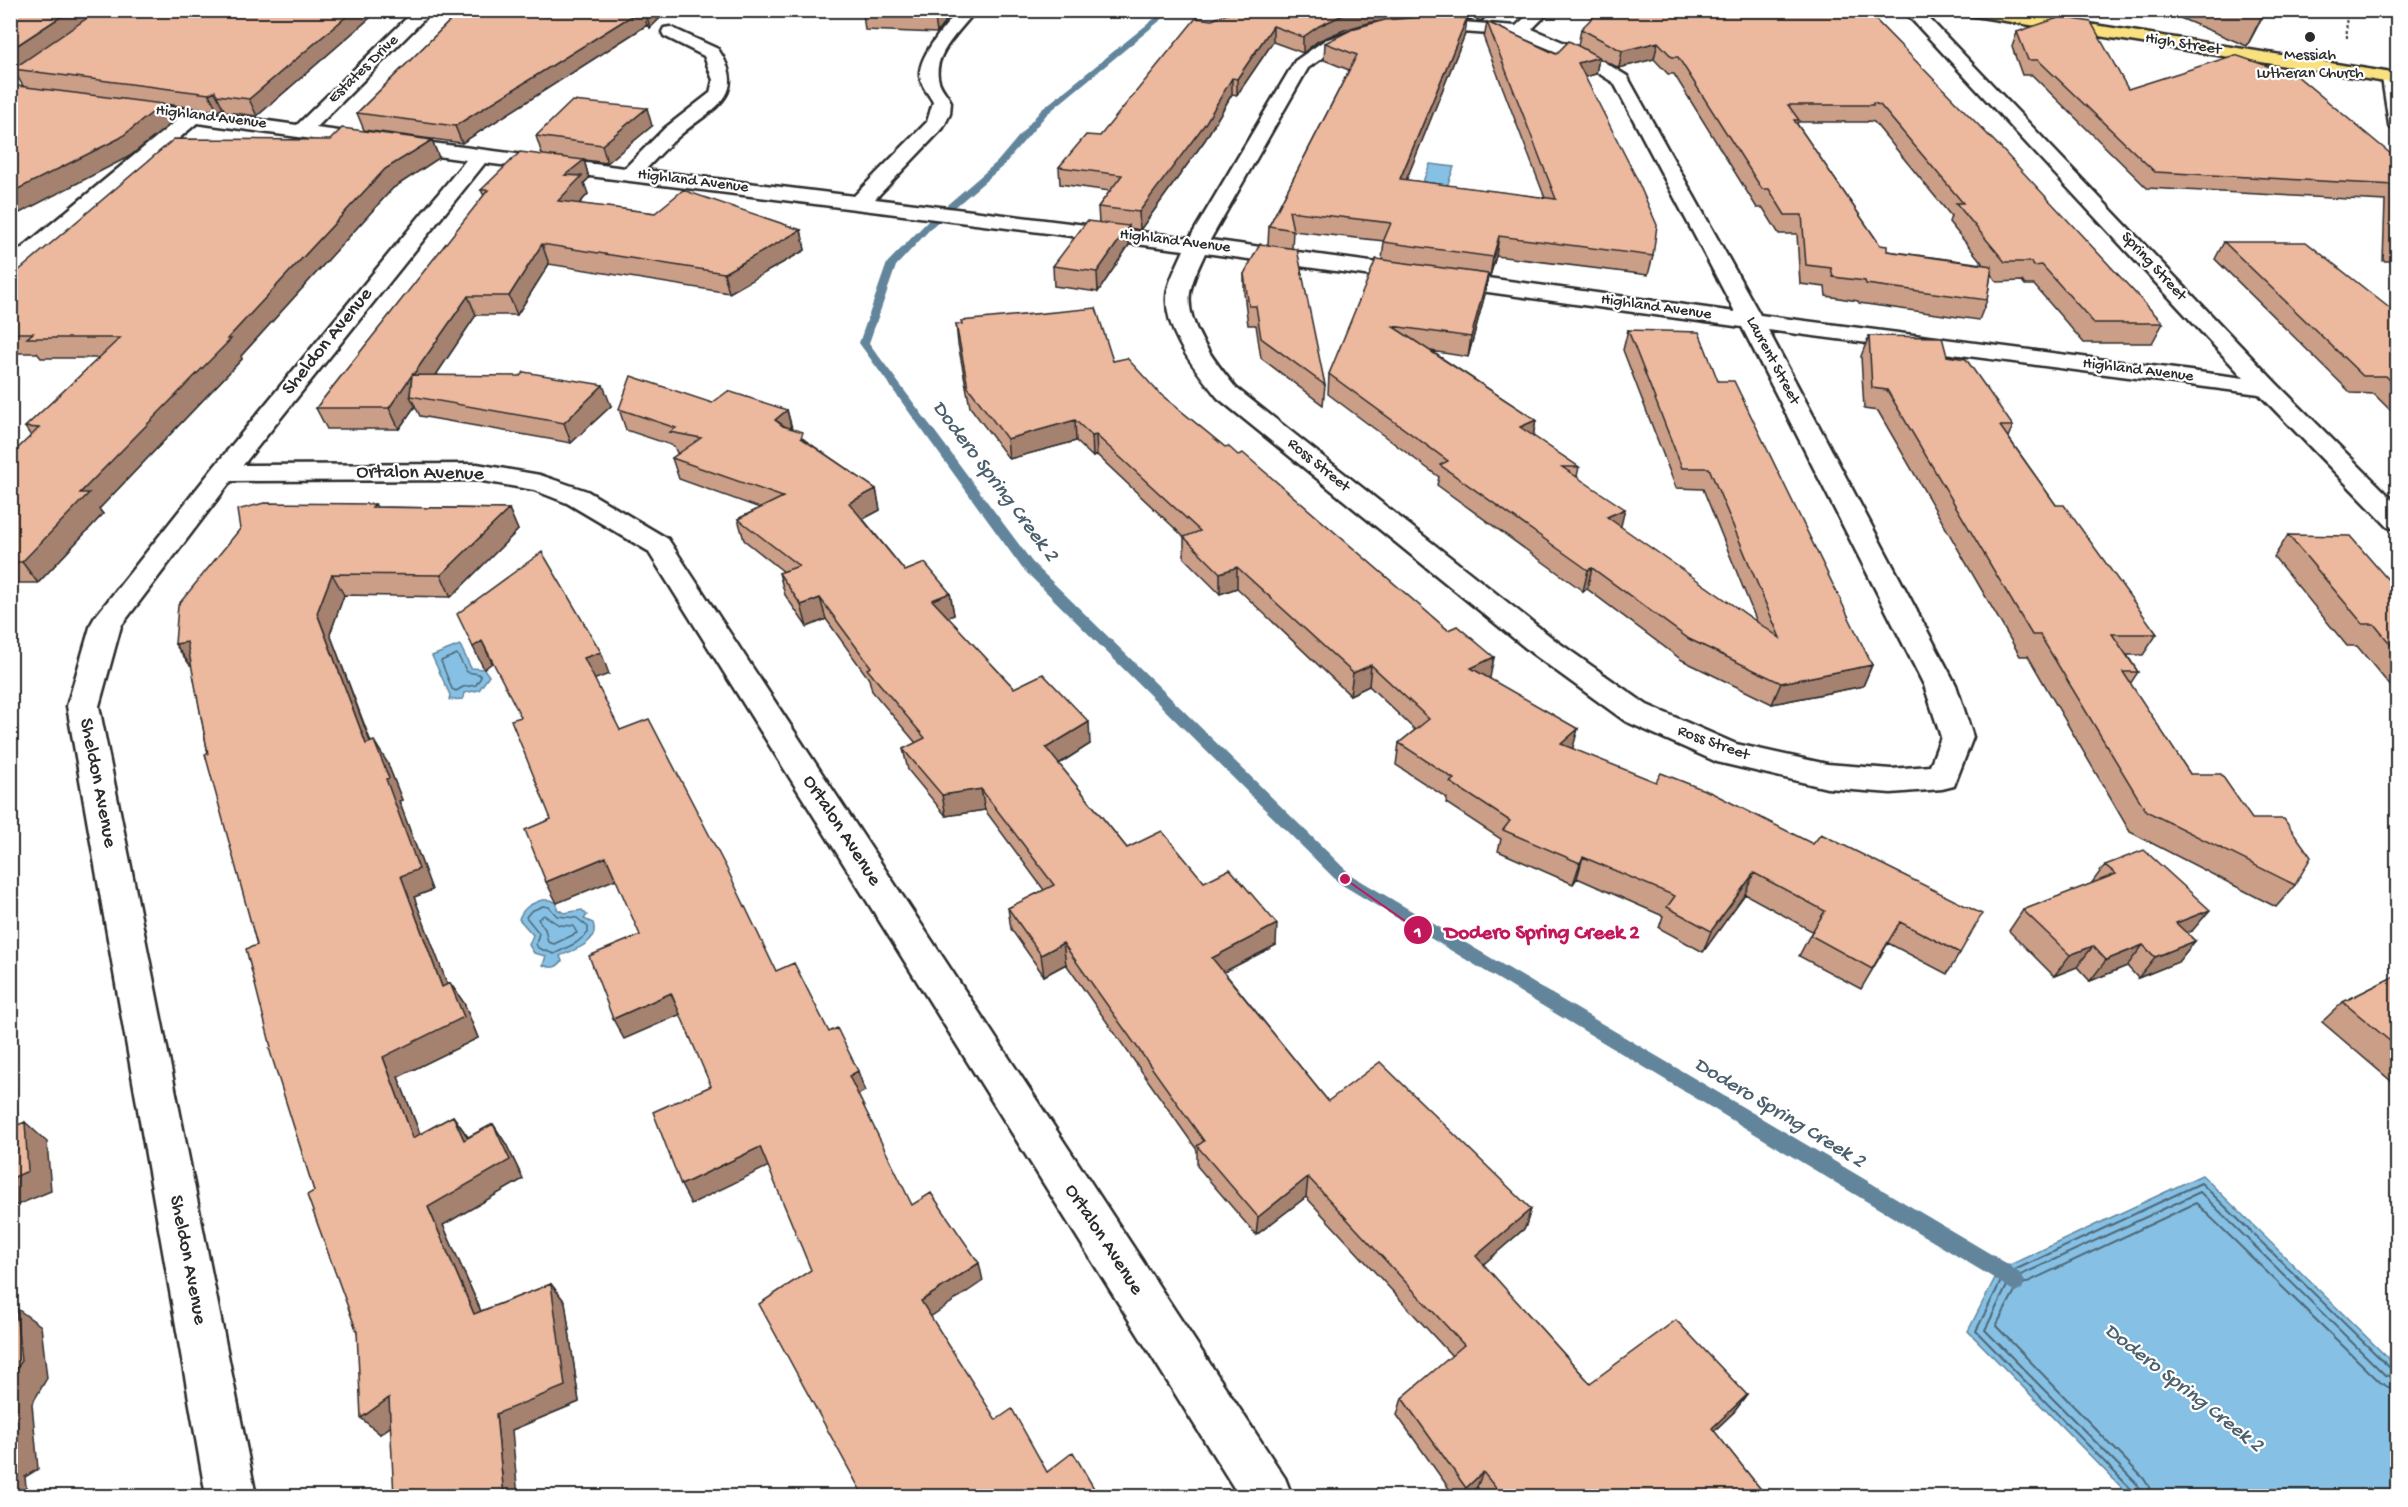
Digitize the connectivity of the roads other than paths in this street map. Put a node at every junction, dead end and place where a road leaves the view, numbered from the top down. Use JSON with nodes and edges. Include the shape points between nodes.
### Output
{"nodes":[{"id":1,"x":121,"y":10,"type":"edge"},
{"id":2,"x":425,"y":10,"type":"edge"},
{"id":3,"x":968,"y":10,"type":"edge"},
{"id":4,"x":1543,"y":10,"type":"edge"},
{"id":5,"x":1911,"y":10,"type":"edge"},
{"id":6,"x":1968,"y":10,"type":"edge"},
{"id":7,"x":2008,"y":14,"type":"edge"},
{"id":8,"x":1520,"y":31,"type":"junction"},
{"id":9,"x":670,"y":32,"type":"dead end"},
{"id":10,"x":2394,"y":79,"type":"edge"},
{"id":11,"x":10,"y":85,"type":"edge"},
{"id":12,"x":10,"y":93,"type":"edge"},
{"id":13,"x":33,"y":96,"type":"edge"},
{"id":14,"x":102,"y":104,"type":"edge"},
{"id":15,"x":171,"y":113,"type":"junction"},
{"id":16,"x":194,"y":116,"type":"junction"},
{"id":17,"x":2397,"y":124,"type":"edge"},
{"id":18,"x":303,"y":130,"type":"junction"},
{"id":19,"x":480,"y":156,"type":"junction"},
{"id":20,"x":630,"y":174,"type":"junction"},
{"id":21,"x":859,"y":203,"type":"junction"},
{"id":22,"x":10,"y":245,"type":"edge"},
{"id":23,"x":1197,"y":245,"type":"junction"},
{"id":24,"x":10,"y":270,"type":"edge"},
{"id":25,"x":1751,"y":321,"type":"junction"},
{"id":26,"x":2267,"y":388,"type":"junction"},
{"id":27,"x":223,"y":473,"type":"junction"},
{"id":28,"x":2397,"y":521,"type":"edge"},
{"id":29,"x":1942,"y":777,"type":"joint"},
{"id":30,"x":231,"y":1497,"type":"edge"},
{"id":31,"x":1267,"y":1497,"type":"edge"}],
"edges":[{"from":1,"to":11,"type":"street"},
{"from":2,"to":18,"type":"street","name":"Estates Drive"},
{"from":3,"to":21,"type":"street","via":[[940,45],[928,72],[942,100],[943,110],[936,124]]},
{"from":4,"to":8,"type":"street"},
{"from":5,"to":26,"type":"street","name":"Spring Street"},
{"from":6,"to":7,"type":"main road","name":"High Street"},
{"from":7,"to":10,"type":"main road","name":"High Street"},
{"from":8,"to":23,"type":"street","name":"Ross Street","via":[[1419,24],[1348,36],[1319,49],[1300,65]]},
{"from":8,"to":25,"type":"street","name":"Laurent Street","via":[[1569,48],[1621,80]]},
{"from":9,"to":20,"type":"street","via":[[712,53],[722,80],[719,94],[672,132]]},
{"from":10,"to":17,"type":"street"},
{"from":12,"to":13,"type":"street"},
{"from":14,"to":15,"type":"street","name":"Highland Avenue"},
{"from":15,"to":16,"type":"street","name":"Highland Avenue"},
{"from":15,"to":22,"type":"street"},
{"from":16,"to":18,"type":"street","name":"Highland Avenue"},
{"from":16,"to":24,"type":"street"},
{"from":18,"to":19,"type":"street","name":"Highland Avenue"},
{"from":19,"to":20,"type":"street","name":"Highland Avenue"},
{"from":19,"to":27,"type":"street","name":"Sheldon Avenue"},
{"from":20,"to":21,"type":"street","name":"Highland Avenue"},
{"from":21,"to":23,"type":"street","name":"Highland Avenue"},
{"from":23,"to":25,"type":"street","name":"Highland Avenue"},
{"from":23,"to":29,"type":"street","name":"Ross Street","via":[[1179,290],[1180,316],[1197,355],[1227,393],[1544,646],[1636,713],[1729,754],[1827,776],[1891,781]]},
{"from":25,"to":26,"type":"street","name":"Highland Avenue"},
{"from":25,"to":29,"type":"street","name":"Laurent Street","via":[[1940,684],[1957,737]]},
{"from":26,"to":28,"type":"street","name":"Spring Street"},
{"from":27,"to":30,"type":"street","name":"Sheldon Avenue","via":[[106,624],[83,706]]},
{"from":27,"to":31,"type":"street","name":"Ortalon Avenue","via":[[477,472],[540,483],[577,497],[658,545]]}]}
